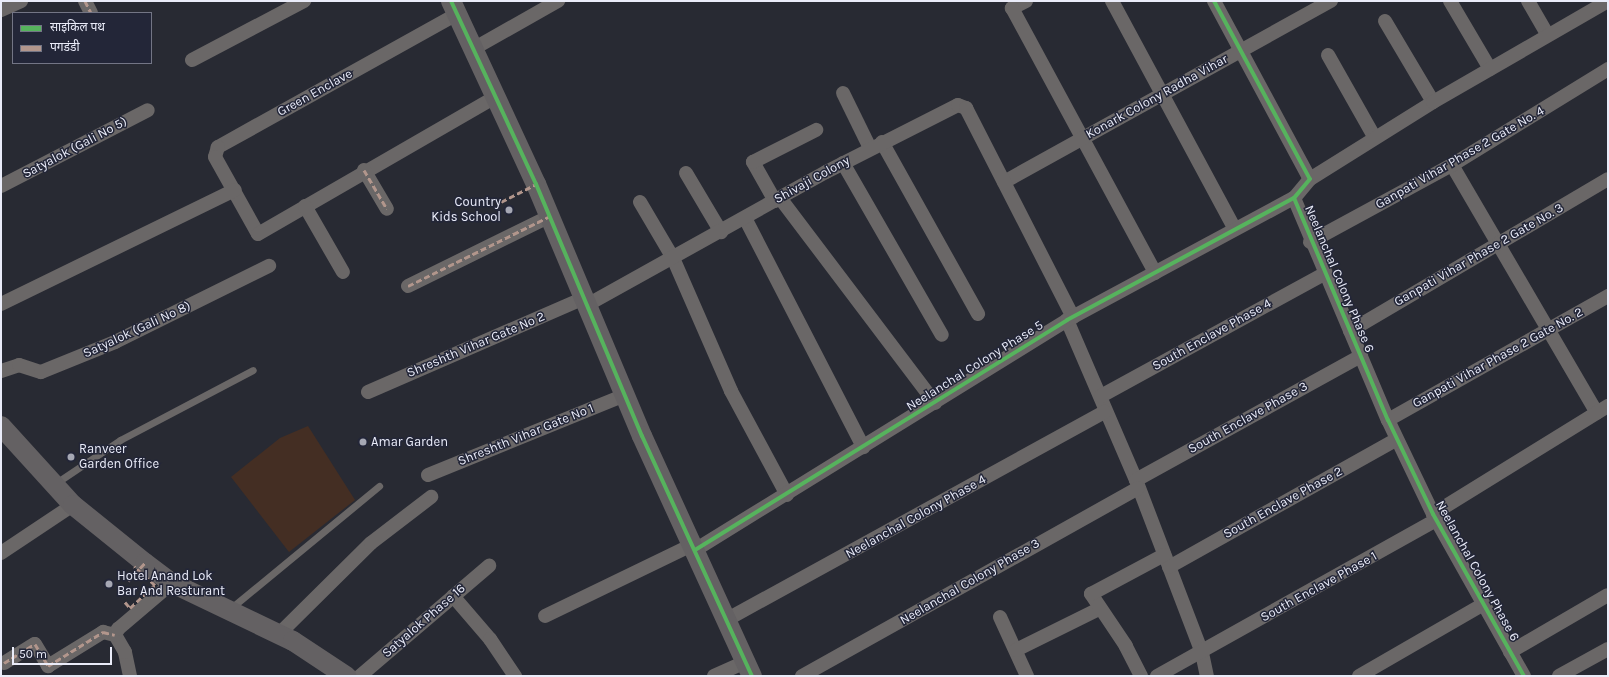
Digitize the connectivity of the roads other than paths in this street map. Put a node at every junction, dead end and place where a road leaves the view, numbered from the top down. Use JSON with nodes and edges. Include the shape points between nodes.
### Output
{"nodes":[{"id":1,"x":21,"y":1,"type":"edge"},
{"id":2,"x":85,"y":1,"type":"edge"},
{"id":3,"x":304,"y":1,"type":"edge"},
{"id":4,"x":558,"y":1,"type":"edge"},
{"id":5,"x":1026,"y":1,"type":"edge"},
{"id":6,"x":1112,"y":1,"type":"edge"},
{"id":7,"x":1214,"y":1,"type":"edge"},
{"id":8,"x":1331,"y":1,"type":"edge"},
{"id":9,"x":1450,"y":1,"type":"edge"},
{"id":10,"x":1528,"y":1,"type":"edge"},
{"id":11,"x":1608,"y":1,"type":"edge"},
{"id":12,"x":1314,"y":5,"type":"edge"},
{"id":13,"x":454,"y":8,"type":"edge"},
{"id":14,"x":1,"y":10,"type":"edge"},
{"id":15,"x":90,"y":12,"type":"edge"},
{"id":16,"x":1385,"y":21,"type":"dead end"},
{"id":17,"x":1548,"y":35,"type":"junction"},
{"id":18,"x":473,"y":49,"type":"junction"},
{"id":19,"x":1241,"y":51,"type":"junction"},
{"id":20,"x":1328,"y":55,"type":"dead end"},
{"id":21,"x":192,"y":60,"type":"dead end"},
{"id":22,"x":1490,"y":69,"type":"junction"},
{"id":23,"x":1608,"y":69,"type":"edge"},
{"id":24,"x":843,"y":93,"type":"dead end"},
{"id":25,"x":1162,"y":94,"type":"junction"},
{"id":26,"x":495,"y":96,"type":"junction"},
{"id":27,"x":1433,"y":102,"type":"junction"},
{"id":28,"x":148,"y":110,"type":"dead end"},
{"id":29,"x":816,"y":130,"type":"dead end"},
{"id":30,"x":1084,"y":137,"type":"junction"},
{"id":31,"x":1375,"y":138,"type":"junction"},
{"id":32,"x":876,"y":145,"type":"junction"},
{"id":33,"x":843,"y":163,"type":"junction"},
{"id":34,"x":1452,"y":165,"type":"junction"},
{"id":35,"x":364,"y":170,"type":"junction"},
{"id":36,"x":686,"y":173,"type":"dead end"},
{"id":37,"x":1310,"y":179,"type":"junction"},
{"id":38,"x":1608,"y":179,"type":"edge"},
{"id":39,"x":1004,"y":182,"type":"junction"},
{"id":40,"x":1,"y":186,"type":"edge"},
{"id":41,"x":235,"y":190,"type":"junction"},
{"id":42,"x":1294,"y":198,"type":"junction"},
{"id":43,"x":777,"y":199,"type":"junction"},
{"id":44,"x":640,"y":202,"type":"dead end"},
{"id":45,"x":305,"y":206,"type":"junction"},
{"id":46,"x":387,"y":209,"type":"dead end"},
{"id":47,"x":550,"y":216,"type":"junction"},
{"id":48,"x":745,"y":218,"type":"junction"},
{"id":49,"x":1234,"y":228,"type":"junction"},
{"id":50,"x":720,"y":232,"type":"junction"},
{"id":51,"x":1310,"y":242,"type":"junction"},
{"id":52,"x":1498,"y":246,"type":"junction"},
{"id":53,"x":673,"y":258,"type":"junction"},
{"id":54,"x":269,"y":266,"type":"dead end"},
{"id":55,"x":343,"y":272,"type":"dead end"},
{"id":56,"x":1155,"y":273,"type":"junction"},
{"id":57,"x":1324,"y":274,"type":"junction"},
{"id":58,"x":408,"y":286,"type":"dead end"},
{"id":59,"x":1608,"y":296,"type":"edge"},
{"id":60,"x":586,"y":302,"type":"junction"},
{"id":61,"x":1,"y":304,"type":"edge"},
{"id":62,"x":978,"y":314,"type":"dead end"},
{"id":63,"x":1070,"y":319,"type":"junction"},
{"id":64,"x":1350,"y":331,"type":"junction"},
{"id":65,"x":1549,"y":331,"type":"junction"},
{"id":66,"x":942,"y":335,"type":"dead end"},
{"id":67,"x":1361,"y":356,"type":"junction"},
{"id":68,"x":253,"y":370,"type":"dead end"},
{"id":69,"x":1,"y":371,"type":"edge"},
{"id":70,"x":368,"y":392,"type":"dead end"},
{"id":71,"x":625,"y":395,"type":"junction"},
{"id":72,"x":1101,"y":396,"type":"junction"},
{"id":73,"x":935,"y":403,"type":"junction"},
{"id":74,"x":1602,"y":410,"type":"edge"},
{"id":75,"x":1104,"y":412,"type":"junction"},
{"id":76,"x":1388,"y":420,"type":"junction"},
{"id":77,"x":1,"y":426,"type":"edge"},
{"id":78,"x":1397,"y":440,"type":"junction"},
{"id":79,"x":863,"y":447,"type":"junction"},
{"id":80,"x":428,"y":475,"type":"dead end"},
{"id":81,"x":55,"y":483,"type":"junction"},
{"id":82,"x":1137,"y":484,"type":"junction"},
{"id":83,"x":379,"y":486,"type":"dead end"},
{"id":84,"x":787,"y":495,"type":"junction"},
{"id":85,"x":431,"y":497,"type":"dead end"},
{"id":86,"x":73,"y":505,"type":"junction"},
{"id":87,"x":1435,"y":517,"type":"junction"},
{"id":88,"x":694,"y":547,"type":"junction"},
{"id":89,"x":1,"y":553,"type":"edge"},
{"id":90,"x":1166,"y":561,"type":"junction"},
{"id":91,"x":489,"y":566,"type":"dead end"},
{"id":92,"x":172,"y":583,"type":"junction"},
{"id":93,"x":1608,"y":595,"type":"edge"},
{"id":94,"x":453,"y":596,"type":"junction"},
{"id":95,"x":1482,"y":605,"type":"junction"},
{"id":96,"x":1099,"y":608,"type":"junction"},
{"id":97,"x":228,"y":611,"type":"junction"},
{"id":98,"x":545,"y":616,"type":"dead end"},
{"id":99,"x":1000,"y":617,"type":"dead end"},
{"id":100,"x":726,"y":620,"type":"junction"},
{"id":101,"x":279,"y":634,"type":"junction"},
{"id":102,"x":115,"y":635,"type":"junction"},
{"id":103,"x":1608,"y":649,"type":"edge"},
{"id":104,"x":1016,"y":650,"type":"junction"},
{"id":105,"x":1510,"y":652,"type":"junction"},
{"id":106,"x":1202,"y":653,"type":"junction"},
{"id":107,"x":4,"y":663,"type":"dead end"},
{"id":108,"x":749,"y":669,"type":"edge"},
{"id":109,"x":340,"y":674,"type":"edge"},
{"id":110,"x":1022,"y":674,"type":"edge"},
{"id":111,"x":130,"y":676,"type":"edge"},
{"id":112,"x":360,"y":676,"type":"edge"},
{"id":113,"x":515,"y":676,"type":"edge"},
{"id":114,"x":714,"y":676,"type":"edge"},
{"id":115,"x":802,"y":676,"type":"edge"},
{"id":116,"x":1141,"y":676,"type":"edge"},
{"id":117,"x":1157,"y":676,"type":"edge"},
{"id":118,"x":1207,"y":676,"type":"edge"},
{"id":119,"x":1359,"y":676,"type":"edge"},
{"id":120,"x":1524,"y":676,"type":"edge"},
{"id":121,"x":1559,"y":676,"type":"edge"}],
"edges":[{"from":1,"to":14,"type":"street"},
{"from":2,"to":15,"type":"street"},
{"from":3,"to":21,"type":"street"},
{"from":4,"to":18,"type":"street"},
{"from":5,"to":30,"type":"street","via":[[1012,8]]},
{"from":6,"to":25,"type":"street"},
{"from":7,"to":19,"type":"street"},
{"from":8,"to":12,"type":"street","name":"Konark Colony Radha Vihar"},
{"from":9,"to":22,"type":"street"},
{"from":10,"to":17,"type":"street"},
{"from":11,"to":17,"type":"street","name":"Neelanchal Colony Phase 6"},
{"from":12,"to":19,"type":"street","name":"Konark Colony Radha Vihar"},
{"from":13,"to":18,"type":"street"},
{"from":13,"to":41,"type":"street","name":"Green Enclave","via":[[218,147],[215,157]]},
{"from":16,"to":27,"type":"street"},
{"from":17,"to":22,"type":"street","name":"Neelanchal Colony Phase 6"},
{"from":18,"to":26,"type":"street"},
{"from":19,"to":25,"type":"street","name":"Konark Colony Radha Vihar"},
{"from":19,"to":37,"type":"street"},
{"from":20,"to":31,"type":"street"},
{"from":22,"to":27,"type":"street","name":"Neelanchal Colony Phase 6"},
{"from":23,"to":34,"type":"street","name":"Ganpati Vihar Phase 2 Gate No. 4"},
{"from":24,"to":32,"type":"street"},
{"from":25,"to":30,"type":"street","name":"Konark Colony Radha Vihar"},
{"from":25,"to":49,"type":"street"},
{"from":26,"to":35,"type":"street"},
{"from":26,"to":47,"type":"street"},
{"from":27,"to":31,"type":"street","name":"Neelanchal Colony Phase 6"},
{"from":28,"to":40,"type":"street","name":"Satyalok (Gali No 5)"},
{"from":29,"to":43,"type":"street","via":[[753,162]]},
{"from":30,"to":39,"type":"street","name":"Konark Colony Radha Vihar"},
{"from":30,"to":56,"type":"street"},
{"from":31,"to":37,"type":"street","name":"Neelanchal Colony Phase 6"},
{"from":32,"to":33,"type":"street","name":"Shivaji Colony"},
{"from":32,"to":39,"type":"street","name":"Shivaji Colony","via":[[958,105],[966,108]]},
{"from":32,"to":62,"type":"street"},
{"from":33,"to":43,"type":"street","name":"Shivaji Colony"},
{"from":33,"to":66,"type":"street"},
{"from":34,"to":51,"type":"street","name":"Ganpati Vihar Phase 2 Gate No. 4"},
{"from":34,"to":52,"type":"street"},
{"from":35,"to":45,"type":"street"},
{"from":35,"to":46,"type":"street"},
{"from":36,"to":50,"type":"street"},
{"from":37,"to":42,"type":"street","name":"Neelanchal Colony Phase 6"},
{"from":38,"to":52,"type":"street","name":"Ganpati Vihar Phase 2 Gate No. 3"},
{"from":39,"to":63,"type":"street","name":"Shivaji Colony"},
{"from":41,"to":45,"type":"street","name":"Green Enclave","via":[[258,234]]},
{"from":41,"to":61,"type":"street"},
{"from":42,"to":49,"type":"street","name":"Neelanchal Colony Phase 5"},
{"from":42,"to":51,"type":"street","name":"Neelanchal Colony Phase 6"},
{"from":43,"to":48,"type":"street","name":"Shivaji Colony"},
{"from":43,"to":73,"type":"street"},
{"from":44,"to":53,"type":"street"},
{"from":45,"to":55,"type":"street"},
{"from":47,"to":58,"type":"street"},
{"from":47,"to":60,"type":"street"},
{"from":48,"to":50,"type":"street","name":"Shivaji Colony"},
{"from":48,"to":79,"type":"street"},
{"from":49,"to":56,"type":"street","name":"Neelanchal Colony Phase 5"},
{"from":50,"to":53,"type":"street","name":"Shivaji Colony"},
{"from":51,"to":57,"type":"street","name":"Neelanchal Colony Phase 6"},
{"from":52,"to":64,"type":"street","name":"Ganpati Vihar Phase 2 Gate No. 3"},
{"from":52,"to":65,"type":"street"},
{"from":53,"to":60,"type":"street","name":"Shivaji Colony"},
{"from":53,"to":84,"type":"street","via":[[731,391]]},
{"from":54,"to":69,"type":"street","name":"Satyalok (Gali No 8)","via":[[54,367],[41,372],[19,365]]},
{"from":56,"to":63,"type":"street","name":"Neelanchal Colony Phase 5"},
{"from":57,"to":64,"type":"street","name":"Neelanchal Colony Phase 6"},
{"from":57,"to":72,"type":"street","name":"South Enclave Phase 4"},
{"from":59,"to":65,"type":"street","name":"Ganpati Vihar Phase 2 Gate No. 2"},
{"from":60,"to":70,"type":"street","name":"Shreshth Vihar Gate No 2"},
{"from":60,"to":71,"type":"street"},
{"from":63,"to":72,"type":"street","name":"Shivaji Colony"},
{"from":63,"to":73,"type":"street","name":"Neelanchal Colony Phase 5"},
{"from":64,"to":67,"type":"street","name":"Neelanchal Colony Phase 6"},
{"from":65,"to":74,"type":"street"},
{"from":65,"to":76,"type":"street","name":"Ganpati Vihar Phase 2 Gate No. 2"},
{"from":67,"to":76,"type":"street","name":"Neelanchal Colony Phase 6"},
{"from":67,"to":82,"type":"street","name":"South Enclave Phase 3"},
{"from":68,"to":81,"type":"lane","via":[[120,440]]},
{"from":71,"to":80,"type":"street","name":"Shreshth Vihar Gate No 1"},
{"from":71,"to":88,"type":"street"},
{"from":72,"to":75,"type":"street","name":"Shivaji Colony"},
{"from":73,"to":79,"type":"street","name":"Neelanchal Colony Phase 5"},
{"from":74,"to":87,"type":"street","name":"South Enclave Phase 1"},
{"from":75,"to":82,"type":"street","name":"Shivaji Colony"},
{"from":75,"to":100,"type":"street","name":"Neelanchal Colony Phase 4"},
{"from":76,"to":78,"type":"street","name":"Neelanchal Colony Phase 6"},
{"from":77,"to":81,"type":"street"},
{"from":78,"to":87,"type":"street","name":"Neelanchal Colony Phase 6"},
{"from":78,"to":90,"type":"street","name":"South Enclave Phase 2"},
{"from":79,"to":84,"type":"street","name":"Neelanchal Colony Phase 5"},
{"from":81,"to":86,"type":"street"},
{"from":82,"to":90,"type":"street","name":"Shivaji Colony"},
{"from":82,"to":115,"type":"street","name":"Neelanchal Colony Phase 3"},
{"from":83,"to":97,"type":"lane"},
{"from":84,"to":88,"type":"street","name":"Neelanchal Colony Phase 5"},
{"from":85,"to":101,"type":"street","via":[[371,543]]},
{"from":86,"to":89,"type":"street"},
{"from":86,"to":92,"type":"street"},
{"from":87,"to":95,"type":"street","name":"Neelanchal Colony Phase 6"},
{"from":87,"to":106,"type":"street","name":"South Enclave Phase 1"},
{"from":88,"to":98,"type":"street","name":"Neelanchal Colony Phase 5"},
{"from":88,"to":100,"type":"street"},
{"from":90,"to":96,"type":"street","name":"South Enclave Phase 2","via":[[1091,594]]},
{"from":90,"to":106,"type":"street","name":"Shivaji Colony"},
{"from":91,"to":94,"type":"street","name":"Satyalok Phase 16"},
{"from":92,"to":97,"type":"street"},
{"from":92,"to":102,"type":"street","via":[[118,628]]},
{"from":93,"to":105,"type":"street"},
{"from":94,"to":112,"type":"street","name":"Satyalok Phase 16"},
{"from":94,"to":113,"type":"street","via":[[490,639]]},
{"from":95,"to":105,"type":"street","name":"Neelanchal Colony Phase 6"},
{"from":95,"to":119,"type":"street"},
{"from":96,"to":104,"type":"street"},
{"from":96,"to":116,"type":"street","via":[[1126,646]]},
{"from":97,"to":101,"type":"street"},
{"from":99,"to":104,"type":"street"},
{"from":100,"to":108,"type":"street"},
{"from":101,"to":109,"type":"street"},
{"from":102,"to":107,"type":"street","via":[[103,632],[48,666],[35,644]]},
{"from":102,"to":111,"type":"street","via":[[125,652]]},
{"from":103,"to":121,"type":"street"},
{"from":104,"to":110,"type":"street"},
{"from":105,"to":120,"type":"street","name":"Neelanchal Colony Phase 6"},
{"from":106,"to":117,"type":"street","name":"South Enclave Phase 1"},
{"from":106,"to":118,"type":"street","name":"Shivaji Colony"},
{"from":108,"to":114,"type":"street"}]}
